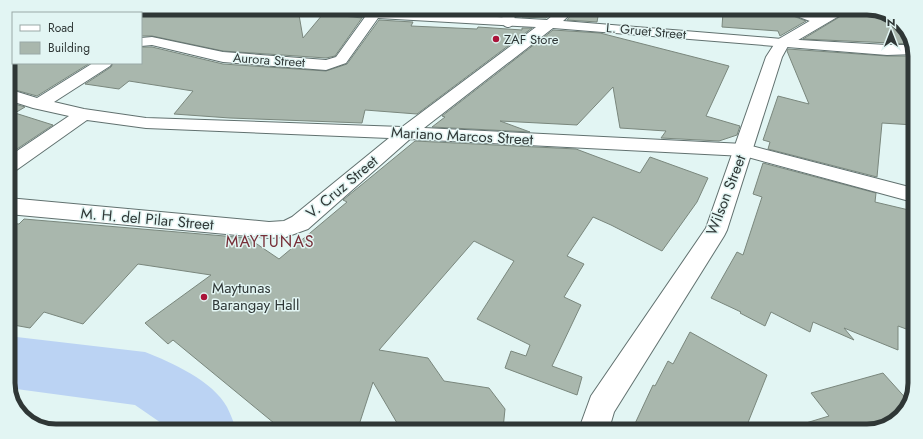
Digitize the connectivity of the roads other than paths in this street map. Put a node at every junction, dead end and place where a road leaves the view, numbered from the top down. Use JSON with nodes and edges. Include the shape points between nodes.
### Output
{"nodes":[{"id":1,"x":373,"y":15,"type":"edge"},
{"id":2,"x":408,"y":15,"type":"edge"},
{"id":3,"x":562,"y":15,"type":"edge"},
{"id":4,"x":807,"y":15,"type":"edge"},
{"id":5,"x":829,"y":15,"type":"edge"},
{"id":6,"x":820,"y":20,"type":"junction"},
{"id":7,"x":551,"y":24,"type":"junction"},
{"id":8,"x":142,"y":42,"type":"edge"},
{"id":9,"x":782,"y":43,"type":"junction"},
{"id":10,"x":907,"y":50,"type":"edge"},
{"id":11,"x":102,"y":64,"type":"edge"},
{"id":12,"x":15,"y":96,"type":"edge"},
{"id":13,"x":40,"y":104,"type":"junction"},
{"id":14,"x":84,"y":114,"type":"junction"},
{"id":15,"x":406,"y":133,"type":"junction"},
{"id":16,"x":744,"y":150,"type":"junction"},
{"id":17,"x":15,"y":161,"type":"edge"},
{"id":18,"x":908,"y":194,"type":"edge"},
{"id":19,"x":15,"y":207,"type":"edge"},
{"id":20,"x":286,"y":229,"type":"joint"},
{"id":21,"x":596,"y":424,"type":"edge"}],
"edges":[{"from":1,"to":8,"type":"street","name":"Aurora Street","via":[[341,60],[326,65],[223,57],[152,41]]},
{"from":2,"to":7,"type":"street","name":"L. Gruet Street","via":[[509,18]]},
{"from":3,"to":7,"type":"street","name":"V. Cruz Street"},
{"from":4,"to":6,"type":"street"},
{"from":5,"to":6,"type":"street"},
{"from":6,"to":9,"type":"street"},
{"from":7,"to":9,"type":"street","name":"L. Gruet Street"},
{"from":7,"to":15,"type":"street","name":"V. Cruz Street"},
{"from":9,"to":10,"type":"street","name":"L. Gruet Street"},
{"from":9,"to":16,"type":"street","name":"Wilson Street","via":[[774,57]]},
{"from":11,"to":13,"type":"street"},
{"from":12,"to":13,"type":"street","name":"Mariano Marcos Street"},
{"from":13,"to":14,"type":"street","name":"Mariano Marcos Street"},
{"from":14,"to":15,"type":"street","name":"Mariano Marcos Street","via":[[146,122]]},
{"from":14,"to":17,"type":"street"},
{"from":15,"to":16,"type":"street","name":"Mariano Marcos Street"},
{"from":15,"to":20,"type":"street","name":"V. Cruz Street","via":[[300,223]]},
{"from":16,"to":18,"type":"street","name":"Mariano Marcos Street"},
{"from":16,"to":21,"type":"street","name":"Wilson Street","via":[[716,230],[601,406]]},
{"from":19,"to":20,"type":"street","name":"M. H. del Pilar Street","via":[[269,230]]}]}
